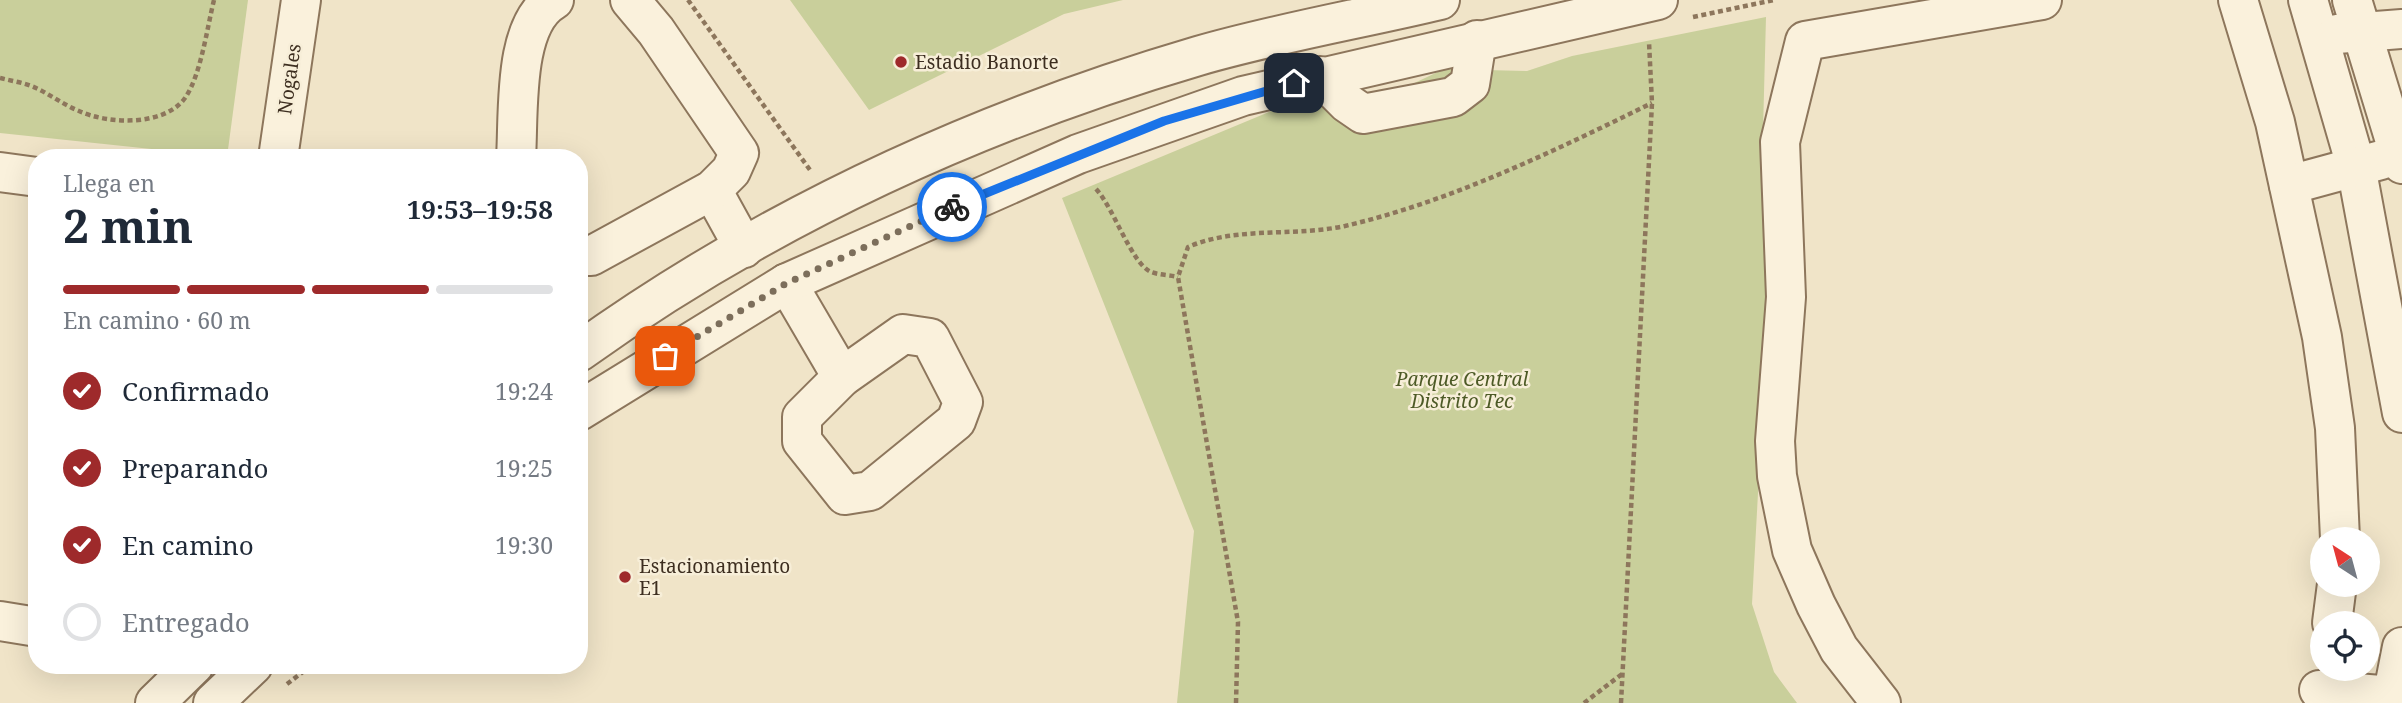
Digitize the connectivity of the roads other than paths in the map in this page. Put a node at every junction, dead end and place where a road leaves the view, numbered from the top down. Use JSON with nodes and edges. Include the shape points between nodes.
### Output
{"nodes":[{"id":1,"x":301,"y":0,"type":"edge"},
{"id":2,"x":554,"y":0,"type":"edge"},
{"id":3,"x":630,"y":0,"type":"edge"},
{"id":4,"x":1440,"y":0,"type":"edge"},
{"id":5,"x":2042,"y":0,"type":"edge"},
{"id":6,"x":2238,"y":0,"type":"edge"},
{"id":7,"x":2308,"y":0,"type":"edge"},
{"id":8,"x":2357,"y":15,"type":"edge"},
{"id":9,"x":1665,"y":17,"type":"edge"},
{"id":10,"x":2402,"y":29,"type":"edge"},
{"id":11,"x":2318,"y":37,"type":"junction"},
{"id":12,"x":1477,"y":40,"type":"junction"},
{"id":13,"x":1320,"y":76,"type":"junction"},
{"id":14,"x":279,"y":149,"type":"edge"},
{"id":15,"x":517,"y":149,"type":"edge"},
{"id":16,"x":2401,"y":159,"type":"edge"},
{"id":17,"x":2356,"y":166,"type":"junction"},
{"id":18,"x":0,"y":172,"type":"edge"},
{"id":19,"x":28,"y":176,"type":"edge"},
{"id":20,"x":2289,"y":185,"type":"junction"},
{"id":21,"x":712,"y":190,"type":"junction"},
{"id":22,"x":744,"y":248,"type":"junction"},
{"id":23,"x":588,"y":256,"type":"edge"},
{"id":24,"x":787,"y":283,"type":"junction"},
{"id":25,"x":588,"y":346,"type":"edge"},
{"id":26,"x":842,"y":377,"type":"dead end"},
{"id":27,"x":588,"y":405,"type":"edge"},
{"id":28,"x":2402,"y":413,"type":"edge"},
{"id":29,"x":2340,"y":527,"type":"edge"},
{"id":30,"x":0,"y":621,"type":"edge"},
{"id":31,"x":28,"y":626,"type":"edge"},
{"id":32,"x":2402,"y":647,"type":"edge"},
{"id":33,"x":185,"y":674,"type":"edge"},
{"id":34,"x":2319,"y":687,"type":"edge"},
{"id":35,"x":2392,"y":699,"type":"edge"},
{"id":36,"x":155,"y":703,"type":"edge"},
{"id":37,"x":1881,"y":703,"type":"edge"}],
"edges":[{"from":1,"to":14,"type":"street","name":"Nogales"},
{"from":2,"to":15,"type":"street","via":[[541,7],[524,41]]},
{"from":3,"to":21,"type":"street","via":[[738,153],[731,171]]},
{"from":4,"to":22,"type":"street","via":[[1200,55],[1067,98],[913,160]]},
{"from":5,"to":37,"type":"street","via":[[1805,41],[1780,142],[1786,298],[1775,441],[1777,476],[1791,550],[1816,605],[1839,649]]},
{"from":6,"to":20,"type":"street"},
{"from":7,"to":11,"type":"street"},
{"from":8,"to":10,"type":"street"},
{"from":8,"to":11,"type":"street"},
{"from":8,"to":16,"type":"street"},
{"from":9,"to":12,"type":"street"},
{"from":11,"to":17,"type":"street"},
{"from":12,"to":13,"type":"street"},
{"from":12,"to":13,"type":"street","via":[[1471,84],[1453,97],[1363,114]]},
{"from":13,"to":24,"type":"street","via":[[1230,100],[1078,154]]},
{"from":16,"to":17,"type":"street"},
{"from":17,"to":20,"type":"street"},
{"from":17,"to":28,"type":"street"},
{"from":18,"to":19,"type":"street"},
{"from":20,"to":29,"type":"street","via":[[2322,337]]},
{"from":21,"to":22,"type":"street"},
{"from":21,"to":23,"type":"street"},
{"from":22,"to":25,"type":"street"},
{"from":24,"to":26,"type":"street"},
{"from":24,"to":27,"type":"street"},
{"from":30,"to":31,"type":"street"},
{"from":32,"to":35,"type":"street"},
{"from":33,"to":36,"type":"street"},
{"from":34,"to":35,"type":"street"}]}
